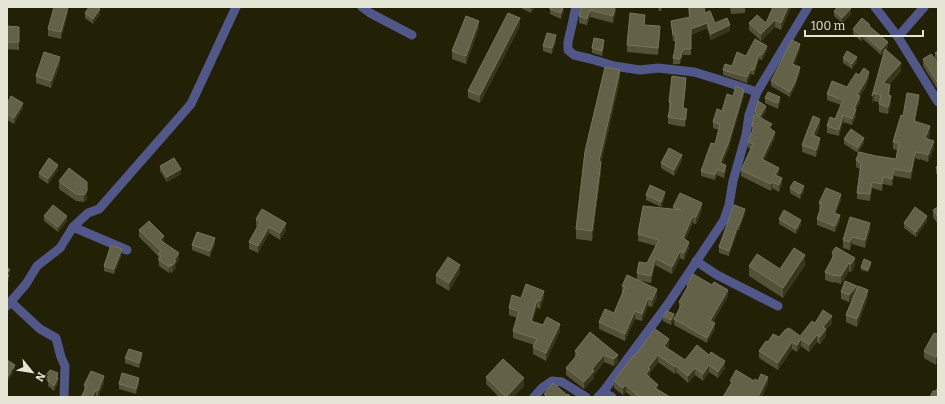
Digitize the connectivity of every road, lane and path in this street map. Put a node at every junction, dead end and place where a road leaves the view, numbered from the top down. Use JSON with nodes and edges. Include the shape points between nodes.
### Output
{"nodes":[{"id":1,"x":236,"y":7,"type":"edge"},
{"id":2,"x":362,"y":7,"type":"edge"},
{"id":3,"x":576,"y":7,"type":"edge"},
{"id":4,"x":808,"y":7,"type":"edge"},
{"id":5,"x":875,"y":7,"type":"edge"},
{"id":6,"x":924,"y":7,"type":"edge"},
{"id":7,"x":412,"y":36,"type":"dead end"},
{"id":8,"x":898,"y":37,"type":"junction"},
{"id":9,"x":757,"y":92,"type":"junction"},
{"id":10,"x":938,"y":102,"type":"edge"},
{"id":11,"x":73,"y":227,"type":"junction"},
{"id":12,"x":127,"y":250,"type":"dead end"},
{"id":13,"x":696,"y":261,"type":"junction"},
{"id":14,"x":9,"y":304,"type":"edge"},
{"id":15,"x":778,"y":306,"type":"dead end"},
{"id":16,"x":601,"y":394,"type":"edge"},
{"id":17,"x":64,"y":397,"type":"edge"},
{"id":18,"x":534,"y":397,"type":"edge"},
{"id":19,"x":586,"y":397,"type":"edge"},
{"id":20,"x":612,"y":397,"type":"edge"}],
"edges":[{"from":1,"to":11,"type":"street","via":[[191,104],[99,209],[88,213]]},
{"from":2,"to":7,"type":"street"},
{"from":3,"to":9,"type":"street","via":[[568,42],[568,50],[574,55],[640,70],[658,68],[694,72]]},
{"from":4,"to":9,"type":"street"},
{"from":5,"to":8,"type":"street"},
{"from":6,"to":8,"type":"street"},
{"from":8,"to":10,"type":"street"},
{"from":9,"to":13,"type":"street","via":[[749,115],[724,220]]},
{"from":11,"to":12,"type":"street"},
{"from":11,"to":14,"type":"street","via":[[60,248],[37,266]]},
{"from":13,"to":15,"type":"street","via":[[716,275]]},
{"from":13,"to":16,"type":"street","via":[[668,304]]},
{"from":14,"to":17,"type":"street","via":[[40,329],[56,338],[65,366]]},
{"from":16,"to":20,"type":"street"},
{"from":18,"to":19,"type":"street","via":[[552,381],[562,382]]}]}
